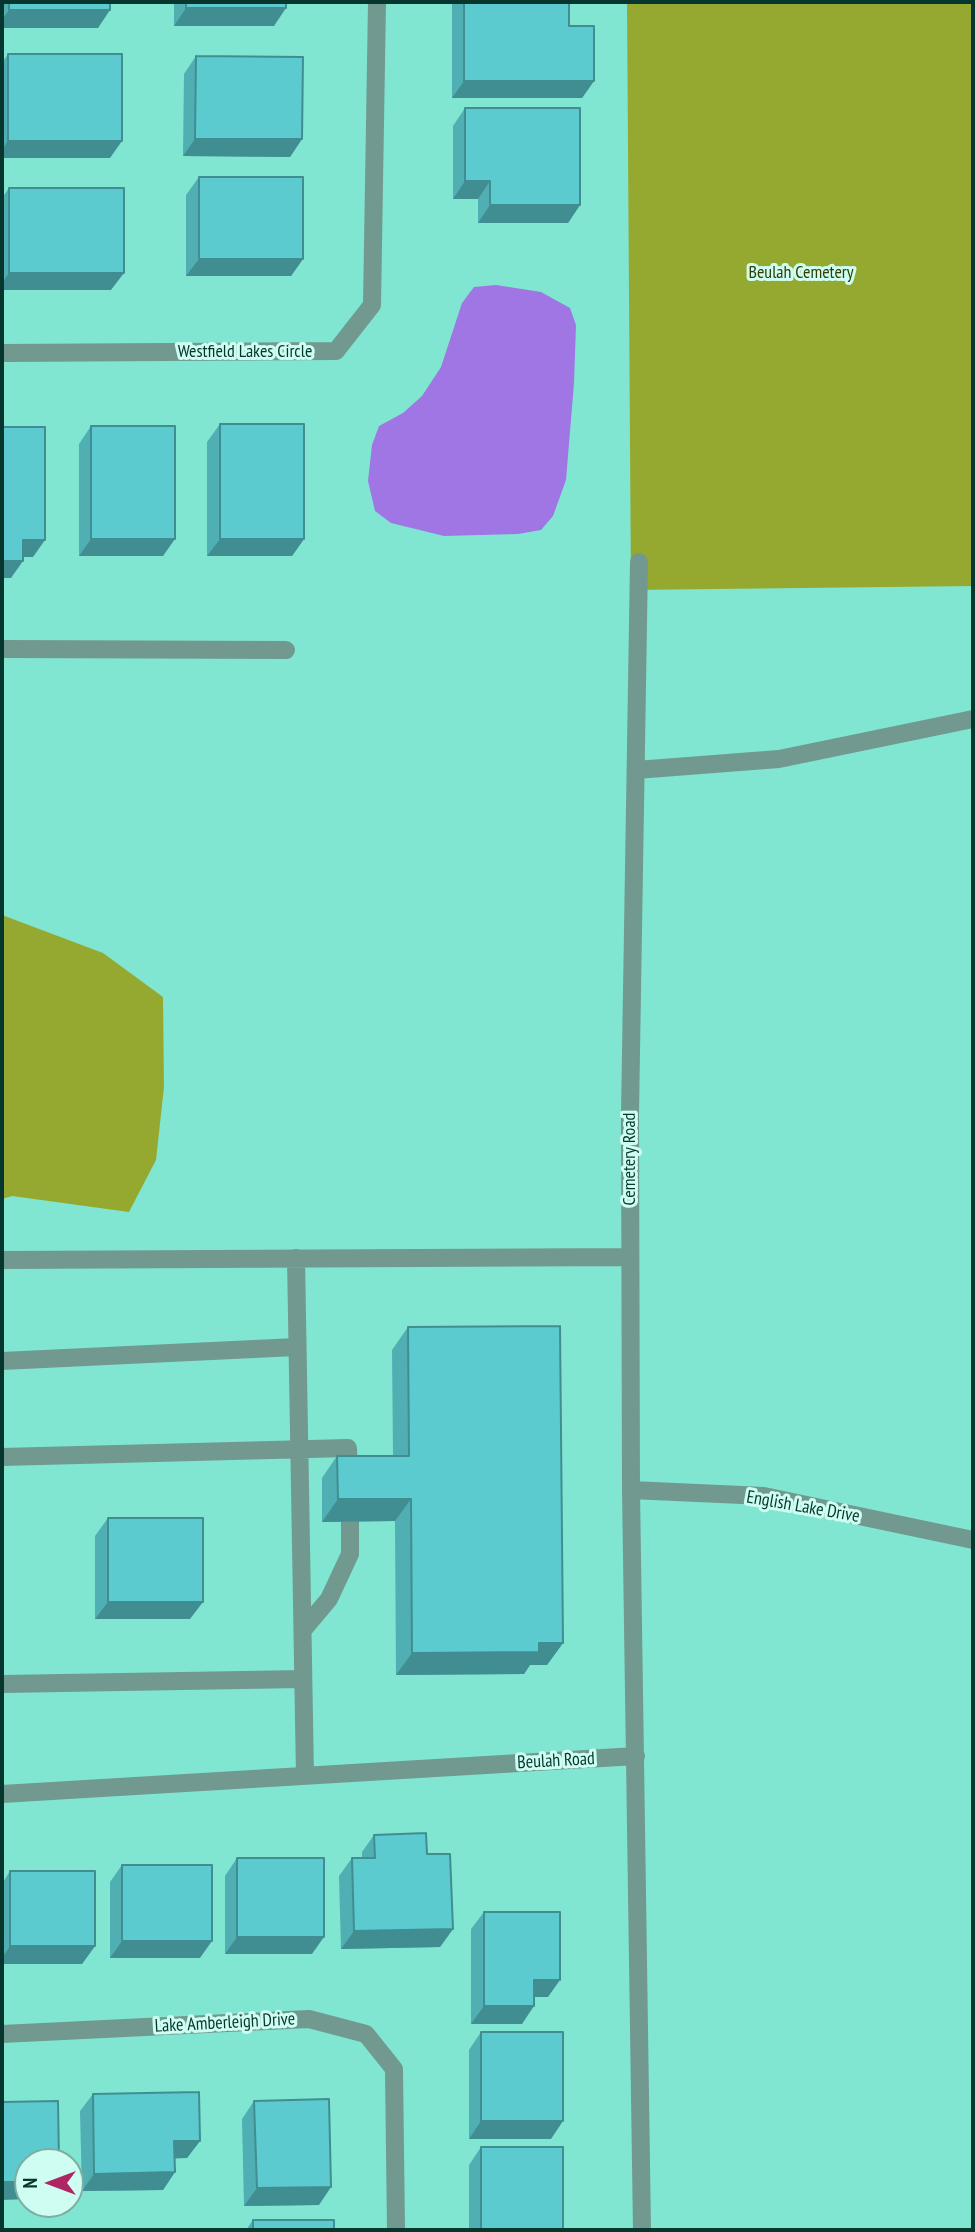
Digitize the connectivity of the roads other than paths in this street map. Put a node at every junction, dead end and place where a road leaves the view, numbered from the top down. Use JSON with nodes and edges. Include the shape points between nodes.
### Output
{"nodes":[{"id":1,"x":377,"y":2,"type":"edge"},
{"id":2,"x":2,"y":353,"type":"edge"},
{"id":3,"x":639,"y":562,"type":"dead end"},
{"id":4,"x":2,"y":649,"type":"edge"},
{"id":5,"x":286,"y":650,"type":"dead end"},
{"id":6,"x":973,"y":719,"type":"edge"},
{"id":7,"x":636,"y":770,"type":"junction"},
{"id":8,"x":630,"y":1257,"type":"junction"},
{"id":9,"x":296,"y":1258,"type":"junction"},
{"id":10,"x":2,"y":1260,"type":"edge"},
{"id":11,"x":296,"y":1347,"type":"junction"},
{"id":12,"x":2,"y":1361,"type":"edge"},
{"id":13,"x":299,"y":1450,"type":"junction"},
{"id":14,"x":2,"y":1457,"type":"edge"},
{"id":15,"x":349,"y":1478,"type":"edge"},
{"id":16,"x":631,"y":1490,"type":"junction"},
{"id":17,"x":350,"y":1522,"type":"edge"},
{"id":18,"x":973,"y":1540,"type":"edge"},
{"id":19,"x":303,"y":1630,"type":"junction"},
{"id":20,"x":303,"y":1679,"type":"junction"},
{"id":21,"x":2,"y":1684,"type":"edge"},
{"id":22,"x":636,"y":1756,"type":"junction"},
{"id":23,"x":305,"y":1776,"type":"junction"},
{"id":24,"x":2,"y":1794,"type":"edge"},
{"id":25,"x":2,"y":2034,"type":"edge"},
{"id":26,"x":396,"y":2230,"type":"edge"},
{"id":27,"x":642,"y":2230,"type":"edge"}],
"edges":[{"from":1,"to":2,"type":"street","name":"Westfield Lakes Circle","via":[[372,305],[336,351]]},
{"from":3,"to":7,"type":"street","name":"Cemetery Road"},
{"from":4,"to":5,"type":"street"},
{"from":6,"to":7,"type":"street","via":[[779,759]]},
{"from":7,"to":8,"type":"street","name":"Cemetery Road"},
{"from":8,"to":9,"type":"street"},
{"from":8,"to":16,"type":"street","name":"Cemetery Road"},
{"from":9,"to":10,"type":"street"},
{"from":9,"to":11,"type":"street"},
{"from":11,"to":12,"type":"street"},
{"from":11,"to":13,"type":"street"},
{"from":13,"to":14,"type":"street"},
{"from":13,"to":15,"type":"street","via":[[348,1448]]},
{"from":13,"to":19,"type":"street"},
{"from":16,"to":18,"type":"street","name":"English Lake Drive","via":[[764,1496]]},
{"from":16,"to":22,"type":"street","name":"Cemetery Road"},
{"from":17,"to":19,"type":"street","via":[[350,1553],[329,1599]]},
{"from":19,"to":20,"type":"street"},
{"from":20,"to":21,"type":"street"},
{"from":20,"to":23,"type":"street"},
{"from":22,"to":23,"type":"street","name":"Beulah Road"},
{"from":22,"to":27,"type":"street"},
{"from":23,"to":24,"type":"street","name":"Beulah Road"},
{"from":25,"to":26,"type":"street","name":"Lake Amberleigh Drive","via":[[309,2019],[366,2034],[394,2069]]}]}
